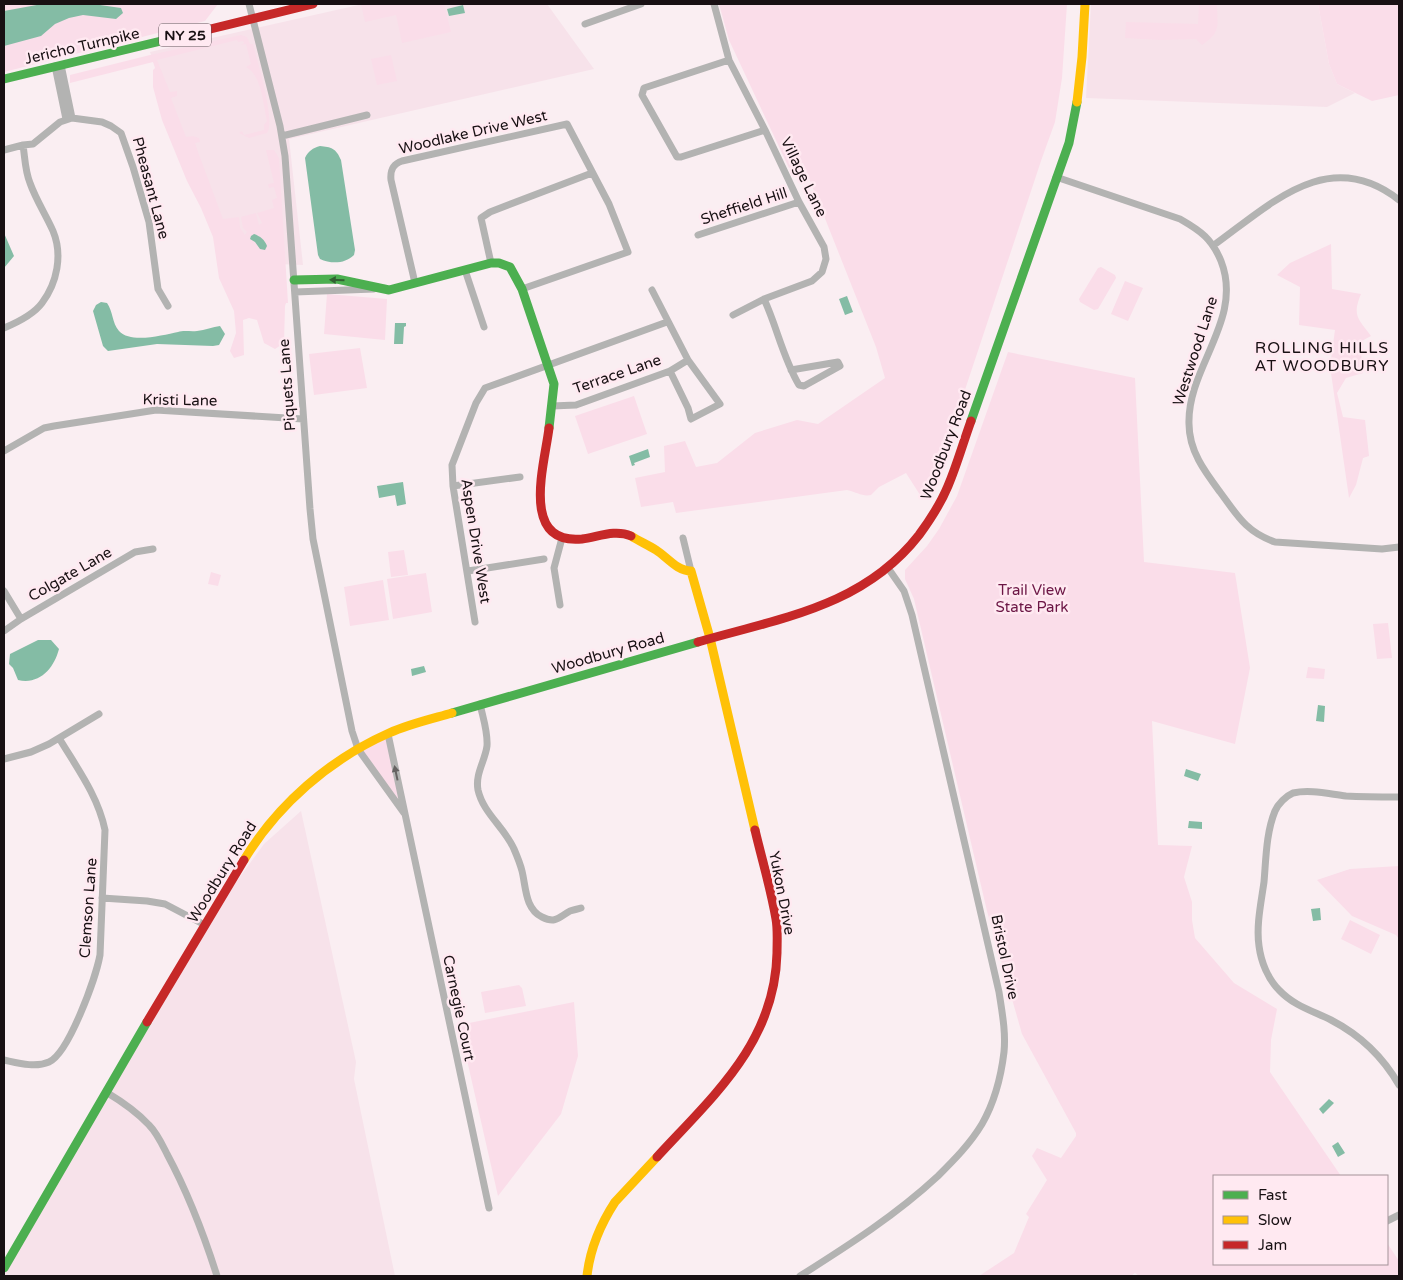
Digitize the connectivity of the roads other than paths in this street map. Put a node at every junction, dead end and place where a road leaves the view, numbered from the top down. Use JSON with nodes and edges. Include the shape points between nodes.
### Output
{"nodes":[{"id":1,"x":249,"y":4,"type":"edge"},
{"id":2,"x":313,"y":4,"type":"edge"},
{"id":3,"x":641,"y":4,"type":"edge"},
{"id":4,"x":714,"y":4,"type":"edge"},
{"id":5,"x":1085,"y":4,"type":"edge"},
{"id":6,"x":252,"y":18,"type":"junction"},
{"id":7,"x":584,"y":24,"type":"dead end"},
{"id":8,"x":729,"y":60,"type":"junction"},
{"id":9,"x":58,"y":66,"type":"junction"},
{"id":10,"x":4,"y":78,"type":"edge"},
{"id":11,"x":367,"y":115,"type":"dead end"},
{"id":12,"x":69,"y":118,"type":"junction"},
{"id":13,"x":765,"y":130,"type":"junction"},
{"id":14,"x":282,"y":136,"type":"junction"},
{"id":15,"x":23,"y":145,"type":"junction"},
{"id":16,"x":4,"y":150,"type":"edge"},
{"id":17,"x":592,"y":173,"type":"junction"},
{"id":18,"x":1056,"y":177,"type":"junction"},
{"id":19,"x":1399,"y":200,"type":"edge"},
{"id":20,"x":799,"y":202,"type":"junction"},
{"id":21,"x":698,"y":235,"type":"dead end"},
{"id":22,"x":1214,"y":245,"type":"junction"},
{"id":23,"x":491,"y":263,"type":"junction"},
{"id":24,"x":465,"y":270,"type":"junction"},
{"id":25,"x":294,"y":280,"type":"junction"},
{"id":26,"x":415,"y":283,"type":"junction"},
{"id":27,"x":378,"y":288,"type":"junction"},
{"id":28,"x":522,"y":289,"type":"junction"},
{"id":29,"x":652,"y":290,"type":"dead end"},
{"id":30,"x":295,"y":292,"type":"junction"},
{"id":31,"x":764,"y":299,"type":"junction"},
{"id":32,"x":168,"y":306,"type":"dead end"},
{"id":33,"x":733,"y":314,"type":"dead end"},
{"id":34,"x":668,"y":322,"type":"junction"},
{"id":35,"x":484,"y":327,"type":"dead end"},
{"id":36,"x":4,"y":328,"type":"edge"},
{"id":37,"x":688,"y":360,"type":"junction"},
{"id":38,"x":548,"y":365,"type":"junction"},
{"id":39,"x":791,"y":370,"type":"junction"},
{"id":40,"x":670,"y":371,"type":"junction"},
{"id":41,"x":552,"y":406,"type":"junction"},
{"id":42,"x":303,"y":420,"type":"junction"},
{"id":43,"x":4,"y":451,"type":"edge"},
{"id":44,"x":520,"y":477,"type":"dead end"},
{"id":45,"x":453,"y":486,"type":"junction"},
{"id":46,"x":562,"y":538,"type":"junction"},
{"id":47,"x":683,"y":538,"type":"dead end"},
{"id":48,"x":1399,"y":547,"type":"edge"},
{"id":49,"x":153,"y":549,"type":"dead end"},
{"id":50,"x":544,"y":559,"type":"dead end"},
{"id":51,"x":888,"y":568,"type":"junction"},
{"id":52,"x":468,"y":571,"type":"junction"},
{"id":53,"x":691,"y":571,"type":"junction"},
{"id":54,"x":4,"y":591,"type":"edge"},
{"id":55,"x":560,"y":605,"type":"dead end"},
{"id":56,"x":21,"y":619,"type":"junction"},
{"id":57,"x":475,"y":622,"type":"dead end"},
{"id":58,"x":4,"y":631,"type":"edge"},
{"id":59,"x":710,"y":638,"type":"junction"},
{"id":60,"x":480,"y":704,"type":"junction"},
{"id":61,"x":99,"y":714,"type":"dead end"},
{"id":62,"x":388,"y":734,"type":"junction"},
{"id":63,"x":59,"y":738,"type":"junction"},
{"id":64,"x":358,"y":749,"type":"junction"},
{"id":65,"x":4,"y":759,"type":"edge"},
{"id":66,"x":1399,"y":797,"type":"edge"},
{"id":67,"x":404,"y":813,"type":"junction"},
{"id":68,"x":102,"y":898,"type":"junction"},
{"id":69,"x":581,"y":908,"type":"dead end"},
{"id":70,"x":204,"y":926,"type":"junction"},
{"id":71,"x":4,"y":1060,"type":"edge"},
{"id":72,"x":1399,"y":1084,"type":"edge"},
{"id":73,"x":106,"y":1092,"type":"junction"},
{"id":74,"x":489,"y":1208,"type":"dead end"},
{"id":75,"x":4,"y":1268,"type":"edge"},
{"id":76,"x":217,"y":1276,"type":"edge"},
{"id":77,"x":587,"y":1276,"type":"edge"},
{"id":78,"x":800,"y":1276,"type":"edge"}],
"edges":[{"from":1,"to":6,"type":"street","name":"Piquets Lane"},
{"from":2,"to":6,"type":"main road","name":"Jericho Turnpike","number":"NY 25"},
{"from":3,"to":7,"type":"street"},
{"from":4,"to":8,"type":"street","name":"Village Lane"},
{"from":5,"to":18,"type":"main road","name":"Woodbury Road","via":[[1079,98],[1069,142]]},
{"from":6,"to":9,"type":"main road","name":"Jericho Turnpike","number":"NY 25"},
{"from":6,"to":14,"type":"street","name":"Piquets Lane"},
{"from":8,"to":13,"type":"street","name":"Village Lane"},
{"from":8,"to":13,"type":"street","via":[[644,88],[641,92],[677,157]]},
{"from":9,"to":10,"type":"main road","name":"Jericho Turnpike","number":"NY 25"},
{"from":9,"to":12,"type":"street"},
{"from":11,"to":14,"type":"street"},
{"from":12,"to":15,"type":"street","via":[[33,144]]},
{"from":12,"to":32,"type":"street","name":"Pheasant Lane","via":[[102,122],[121,133],[149,222],[158,289]]},
{"from":13,"to":20,"type":"street","name":"Village Lane"},
{"from":14,"to":25,"type":"street","name":"Piquets Lane"},
{"from":15,"to":16,"type":"street"},
{"from":15,"to":36,"type":"street","via":[[29,182],[54,232],[59,252],[58,269],[42,303]]},
{"from":17,"to":23,"type":"street","via":[[481,218]]},
{"from":17,"to":26,"type":"street","name":"Woodlake Drive West","via":[[567,124],[397,162],[392,168],[391,180]]},
{"from":17,"to":28,"type":"street","name":"Woodlake Drive West","via":[[609,204],[628,252]]},
{"from":18,"to":22,"type":"street","name":"Westwood Lane","via":[[1180,219]]},
{"from":18,"to":51,"type":"main road","name":"Woodbury Road","via":[[948,486],[920,534]]},
{"from":19,"to":22,"type":"street","via":[[1378,186],[1357,180],[1332,178],[1310,182],[1286,194]]},
{"from":20,"to":21,"type":"street","name":"Sheffield Hill"},
{"from":20,"to":31,"type":"street","name":"Village Lane","via":[[824,248],[826,259],[822,272],[812,281]]},
{"from":22,"to":48,"type":"street","name":"Westwood Lane","via":[[1226,273],[1227,304],[1192,395],[1189,426],[1199,462],[1242,522],[1261,537],[1288,543],[1382,549]]},
{"from":23,"to":24,"type":"main road"},
{"from":23,"to":28,"type":"main road","via":[[510,267]]},
{"from":24,"to":26,"type":"main road"},
{"from":24,"to":35,"type":"street"},
{"from":27,"to":25,"type":"main road","one_way":true,"via":[[337,279]]},
{"from":25,"to":30,"type":"street","name":"Piquets Lane"},
{"from":26,"to":27,"type":"main road","via":[[389,290]]},
{"from":27,"to":30,"type":"street"},
{"from":28,"to":38,"type":"main road"},
{"from":29,"to":34,"type":"street"},
{"from":30,"to":42,"type":"street","name":"Piquets Lane"},
{"from":31,"to":33,"type":"street","name":"Village Lane"},
{"from":31,"to":39,"type":"street"},
{"from":34,"to":37,"type":"street"},
{"from":34,"to":38,"type":"street","name":"Aspen Drive West"},
{"from":37,"to":40,"type":"street","name":"Terrace Lane"},
{"from":37,"to":40,"type":"street","via":[[720,404],[691,419]]},
{"from":38,"to":41,"type":"main road","via":[[554,384]]},
{"from":38,"to":45,"type":"street","name":"Aspen Drive West","via":[[485,388],[452,465]]},
{"from":39,"to":39,"type":"street","via":[[838,362],[840,366],[804,386],[799,385]]},
{"from":40,"to":41,"type":"street","name":"Terrace Lane","via":[[576,405]]},
{"from":41,"to":46,"type":"main road","via":[[538,498],[548,527]]},
{"from":42,"to":43,"type":"street","name":"Kristi Lane","via":[[156,410],[44,428]]},
{"from":42,"to":64,"type":"street","name":"Piquets Lane","via":[[313,539]]},
{"from":44,"to":45,"type":"street"},
{"from":45,"to":52,"type":"street","name":"Aspen Drive West"},
{"from":46,"to":53,"type":"main road","via":[[628,534],[678,567]]},
{"from":46,"to":55,"type":"street","via":[[554,568]]},
{"from":47,"to":53,"type":"street"},
{"from":49,"to":56,"type":"street","name":"Colgate Lane","via":[[135,552]]},
{"from":50,"to":52,"type":"street"},
{"from":51,"to":59,"type":"main road","name":"Woodbury Road","via":[[864,586],[833,602]]},
{"from":51,"to":78,"type":"street","name":"Bristol Drive","via":[[904,591],[912,615],[999,992],[1004,1050],[993,1101],[968,1145],[895,1213]]},
{"from":52,"to":57,"type":"street","name":"Aspen Drive West"},
{"from":53,"to":59,"type":"main road","name":"Yukon Drive"},
{"from":54,"to":56,"type":"street"},
{"from":56,"to":58,"type":"street","name":"Colgate Lane"},
{"from":59,"to":60,"type":"main road","name":"Woodbury Road"},
{"from":59,"to":77,"type":"main road","name":"Yukon Drive","via":[[776,920],[776,976],[763,1024],[748,1052],[727,1081],[615,1202],[595,1240]]},
{"from":60,"to":62,"type":"main road","name":"Woodbury Road"},
{"from":60,"to":69,"type":"street","via":[[487,740],[478,779],[480,796],[514,848],[530,906],[541,917],[554,920]]},
{"from":61,"to":63,"type":"street"},
{"from":62,"to":64,"type":"main road","name":"Woodbury Road"},
{"from":67,"to":62,"type":"street","name":"Carnegie Court","one_way":true},
{"from":63,"to":65,"type":"street","via":[[32,752]]},
{"from":63,"to":68,"type":"street","name":"Clemson Lane","via":[[101,812],[105,830]]},
{"from":64,"to":67,"type":"street","name":"Carnegie Court"},
{"from":64,"to":70,"type":"main road","name":"Woodbury Road","via":[[307,785],[269,823]]},
{"from":66,"to":72,"type":"street","via":[[1315,792],[1293,794],[1282,800],[1275,809],[1270,826],[1258,945],[1268,975],[1280,991],[1302,1008],[1353,1032],[1382,1060]]},
{"from":67,"to":74,"type":"street","name":"Carnegie Court"},
{"from":68,"to":70,"type":"street","via":[[164,904]]},
{"from":68,"to":71,"type":"street","name":"Clemson Lane","via":[[100,955],[96,973],[63,1048],[49,1062],[39,1065]]},
{"from":70,"to":73,"type":"main road","name":"Woodbury Road"},
{"from":73,"to":75,"type":"main road","name":"Woodbury Road"},
{"from":73,"to":76,"type":"street","via":[[139,1115],[158,1137],[201,1228]]}]}
